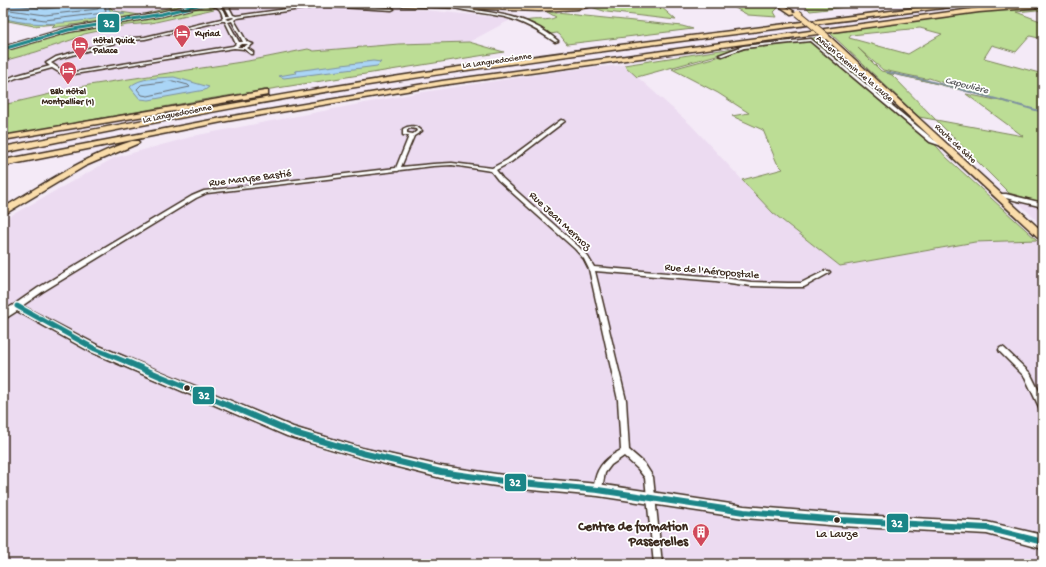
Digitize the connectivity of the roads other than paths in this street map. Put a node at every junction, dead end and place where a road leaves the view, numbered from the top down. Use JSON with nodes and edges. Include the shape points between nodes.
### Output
{"nodes":[{"id":1,"x":187,"y":3,"type":"edge"},
{"id":2,"x":194,"y":3,"type":"edge"},
{"id":3,"x":213,"y":3,"type":"edge"},
{"id":4,"x":225,"y":3,"type":"edge"},
{"id":5,"x":378,"y":3,"type":"edge"},
{"id":6,"x":603,"y":3,"type":"edge"},
{"id":7,"x":778,"y":3,"type":"edge"},
{"id":8,"x":931,"y":3,"type":"edge"},
{"id":9,"x":967,"y":3,"type":"edge"},
{"id":10,"x":996,"y":3,"type":"edge"},
{"id":11,"x":203,"y":4,"type":"edge"},
{"id":12,"x":1043,"y":5,"type":"edge"},
{"id":13,"x":452,"y":6,"type":"junction"},
{"id":14,"x":793,"y":7,"type":"dead end"},
{"id":15,"x":392,"y":9,"type":"dead end"},
{"id":16,"x":796,"y":13,"type":"junction"},
{"id":17,"x":234,"y":18,"type":"junction"},
{"id":18,"x":224,"y":20,"type":"junction"},
{"id":19,"x":556,"y":41,"type":"dead end"},
{"id":20,"x":245,"y":42,"type":"junction"},
{"id":21,"x":236,"y":46,"type":"junction"},
{"id":22,"x":3,"y":48,"type":"edge"},
{"id":23,"x":245,"y":48,"type":"junction"},
{"id":24,"x":252,"y":53,"type":"dead end"},
{"id":25,"x":721,"y":55,"type":"dead end"},
{"id":26,"x":51,"y":67,"type":"junction"},
{"id":27,"x":467,"y":79,"type":"junction"},
{"id":28,"x":3,"y":83,"type":"edge"},
{"id":29,"x":309,"y":87,"type":"junction"},
{"id":30,"x":564,"y":120,"type":"dead end"},
{"id":31,"x":412,"y":135,"type":"dead end"},
{"id":32,"x":3,"y":138,"type":"edge"},
{"id":33,"x":3,"y":143,"type":"edge"},
{"id":34,"x":944,"y":145,"type":"junction"},
{"id":35,"x":3,"y":150,"type":"edge"},
{"id":36,"x":3,"y":156,"type":"edge"},
{"id":37,"x":3,"y":163,"type":"edge"},
{"id":38,"x":398,"y":170,"type":"junction"},
{"id":39,"x":493,"y":170,"type":"junction"},
{"id":40,"x":999,"y":196,"type":"junction"},
{"id":41,"x":1043,"y":205,"type":"edge"},
{"id":42,"x":3,"y":212,"type":"edge"},
{"id":43,"x":1043,"y":237,"type":"edge"},
{"id":44,"x":592,"y":269,"type":"junction"},
{"id":45,"x":827,"y":272,"type":"dead end"},
{"id":46,"x":17,"y":306,"type":"junction"},
{"id":47,"x":3,"y":316,"type":"edge"},
{"id":48,"x":1002,"y":350,"type":"dead end"},
{"id":49,"x":1043,"y":407,"type":"edge"},
{"id":50,"x":625,"y":452,"type":"junction"},
{"id":51,"x":598,"y":490,"type":"junction"},
{"id":52,"x":651,"y":497,"type":"junction"},
{"id":53,"x":1043,"y":542,"type":"edge"},
{"id":54,"x":658,"y":564,"type":"edge"}],
"edges":[{"from":1,"to":22,"type":"main road","via":[[161,13],[65,30]]},
{"from":2,"to":11,"type":"main road"},
{"from":3,"to":11,"type":"main road"},
{"from":3,"to":18,"type":"street","via":[[221,8]]},
{"from":4,"to":17,"type":"street"},
{"from":5,"to":13,"type":"main road"},
{"from":6,"to":13,"type":"main road","via":[[556,9]]},
{"from":7,"to":16,"type":"main road","name":"Route de Sète"},
{"from":8,"to":29,"type":"highway","via":[[519,56]]},
{"from":9,"to":35,"type":"highway","name":"La Languedocienne","via":[[441,72],[222,108]]},
{"from":10,"to":36,"type":"highway","name":"La Languedocienne","via":[[431,78],[223,113]]},
{"from":11,"to":22,"type":"main road","via":[[162,14],[68,30]]},
{"from":12,"to":27,"type":"highway","via":[[979,10]]},
{"from":13,"to":19,"type":"street","via":[[521,20]]},
{"from":14,"to":16,"type":"main road","name":"Route de Sète"},
{"from":15,"to":17,"type":"street","via":[[322,5]]},
{"from":16,"to":34,"type":"main road","name":"Route de Sète"},
{"from":17,"to":18,"type":"street"},
{"from":17,"to":20,"type":"street"},
{"from":18,"to":21,"type":"street"},
{"from":18,"to":26,"type":"street","via":[[145,38],[127,39],[52,60],[48,63]]},
{"from":20,"to":21,"type":"street"},
{"from":20,"to":23,"type":"street","via":[[251,44]]},
{"from":21,"to":23,"type":"street"},
{"from":21,"to":26,"type":"street","via":[[66,74]]},
{"from":23,"to":24,"type":"street"},
{"from":25,"to":34,"type":"street","name":"Ancien Chemin de la Lauze","via":[[743,47],[811,40],[932,141]]},
{"from":26,"to":28,"type":"street"},
{"from":27,"to":37,"type":"highway","via":[[235,117]]},
{"from":27,"to":42,"type":"highway","via":[[248,119],[129,145],[99,155],[78,166]]},
{"from":29,"to":32,"type":"highway"},
{"from":29,"to":33,"type":"highway"},
{"from":30,"to":39,"type":"street"},
{"from":31,"to":38,"type":"street"},
{"from":34,"to":40,"type":"main road","name":"Route de Sète"},
{"from":38,"to":39,"type":"street","name":"Rue Maryse Bastié","via":[[452,164]]},
{"from":38,"to":46,"type":"street","name":"Rue Maryse Bastié","via":[[206,192]]},
{"from":39,"to":44,"type":"street","name":"Rue Jean Mermoz","via":[[577,248]]},
{"from":40,"to":41,"type":"street"},
{"from":40,"to":43,"type":"main road","name":"Route de Sète"},
{"from":44,"to":45,"type":"street","name":"Rue de l'Aéropostale","via":[[788,286],[802,285]]},
{"from":44,"to":50,"type":"street","name":"Rue Jean Mermoz","via":[[622,400]]},
{"from":46,"to":47,"type":"street"},
{"from":46,"to":51,"type":"street","via":[[95,349],[291,432],[441,472],[510,482]]},
{"from":48,"to":49,"type":"street","via":[[1028,375]]},
{"from":50,"to":51,"type":"street","via":[[603,468],[598,479]]},
{"from":50,"to":52,"type":"street","via":[[649,477]]},
{"from":51,"to":52,"type":"street"},
{"from":52,"to":53,"type":"street","via":[[750,512],[987,528]]},
{"from":52,"to":54,"type":"street"}]}
